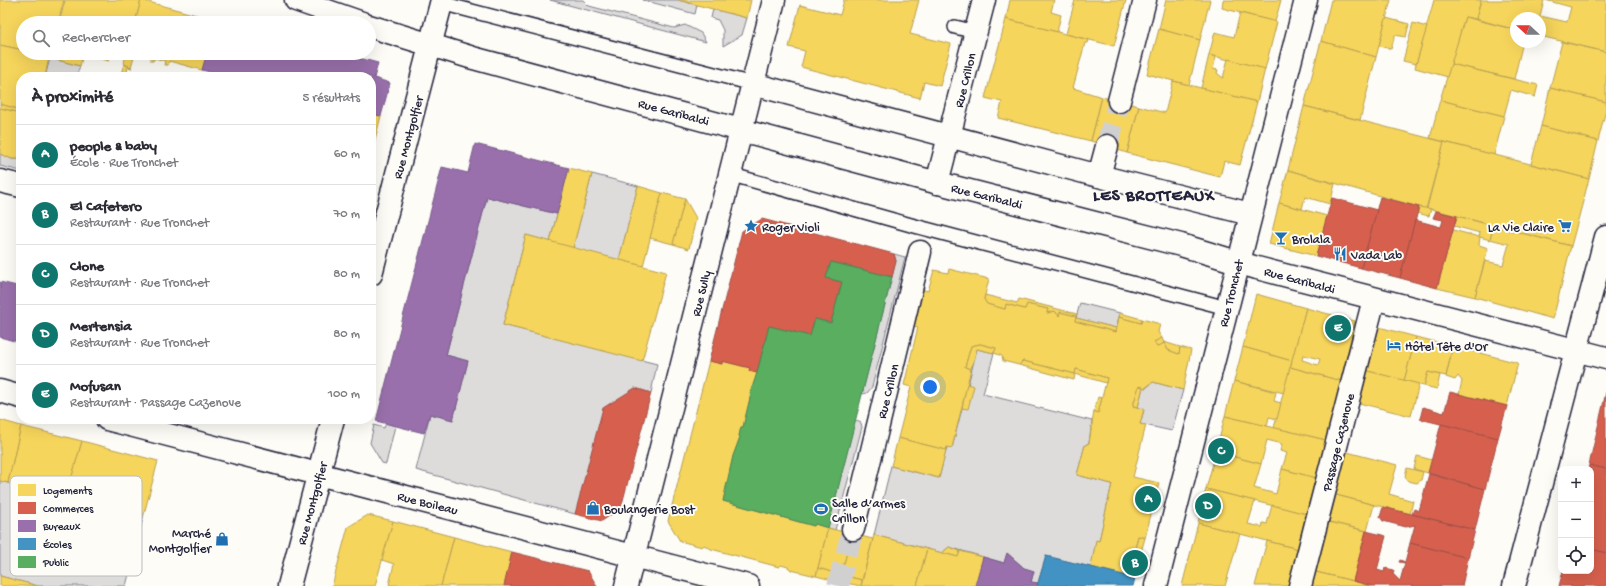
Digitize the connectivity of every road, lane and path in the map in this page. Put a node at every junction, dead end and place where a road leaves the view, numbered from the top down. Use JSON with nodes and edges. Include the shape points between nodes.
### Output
{"nodes":[{"id":1,"x":296,"y":0,"type":"edge"},
{"id":2,"x":774,"y":0,"type":"edge"},
{"id":3,"x":984,"y":0,"type":"edge"},
{"id":4,"x":1145,"y":0,"type":"edge"},
{"id":5,"x":1306,"y":0,"type":"edge"},
{"id":6,"x":441,"y":1,"type":"edge"},
{"id":7,"x":342,"y":16,"type":"edge"},
{"id":8,"x":376,"y":28,"type":"edge"},
{"id":9,"x":430,"y":46,"type":"junction"},
{"id":10,"x":753,"y":84,"type":"junction"},
{"id":11,"x":1119,"y":101,"type":"tunnel mouth"},
{"id":12,"x":741,"y":129,"type":"junction"},
{"id":13,"x":949,"y":137,"type":"junction"},
{"id":14,"x":1107,"y":146,"type":"tunnel mouth"},
{"id":15,"x":729,"y":174,"type":"junction"},
{"id":16,"x":1099,"y":176,"type":"junction"},
{"id":17,"x":0,"y":181,"type":"edge"},
{"id":18,"x":937,"y":183,"type":"junction"},
{"id":19,"x":16,"y":185,"type":"edge"},
{"id":20,"x":1250,"y":214,"type":"junction"},
{"id":21,"x":1606,"y":237,"type":"edge"},
{"id":22,"x":920,"y":252,"type":"dead end"},
{"id":23,"x":376,"y":255,"type":"edge"},
{"id":24,"x":1238,"y":262,"type":"junction"},
{"id":25,"x":1374,"y":298,"type":"junction"},
{"id":26,"x":1227,"y":308,"type":"junction"},
{"id":27,"x":1575,"y":351,"type":"junction"},
{"id":28,"x":1606,"y":358,"type":"edge"},
{"id":29,"x":0,"y":391,"type":"edge"},
{"id":30,"x":16,"y":396,"type":"edge"},
{"id":31,"x":126,"y":424,"type":"edge"},
{"id":32,"x":332,"y":424,"type":"edge"},
{"id":33,"x":319,"y":474,"type":"junction"},
{"id":34,"x":853,"y":529,"type":"tunnel mouth"},
{"id":35,"x":634,"y":556,"type":"junction"},
{"id":36,"x":290,"y":586,"type":"edge"},
{"id":37,"x":626,"y":586,"type":"edge"},
{"id":38,"x":748,"y":586,"type":"edge"},
{"id":39,"x":1156,"y":586,"type":"edge"},
{"id":40,"x":1300,"y":586,"type":"edge"},
{"id":41,"x":1514,"y":586,"type":"edge"}],
"edges":[{"from":1,"to":7,"type":"street"},
{"from":2,"to":10,"type":"street","name":"Rue Sully"},
{"from":3,"to":13,"type":"street","name":"Rue Crillon","via":[[966,30]]},
{"from":4,"to":11,"type":"street"},
{"from":5,"to":20,"type":"street","name":"Rue Tronchet"},
{"from":6,"to":9,"type":"street","name":"Rue Montgolfier"},
{"from":6,"to":10,"type":"lane"},
{"from":8,"to":9,"type":"street","name":"Rue Garibaldi"},
{"from":9,"to":12,"type":"street","name":"Rue Garibaldi"},
{"from":9,"to":23,"type":"street","name":"Rue Montgolfier"},
{"from":10,"to":12,"type":"street","name":"Rue Sully"},
{"from":10,"to":13,"type":"street"},
{"from":12,"to":15,"type":"street","name":"Rue Sully"},
{"from":12,"to":18,"type":"street","name":"Rue Garibaldi"},
{"from":13,"to":16,"type":"street"},
{"from":13,"to":18,"type":"street","name":"Rue Crillon"},
{"from":14,"to":16,"type":"street"},
{"from":15,"to":26,"type":"lane"},
{"from":15,"to":35,"type":"street","name":"Rue Sully"},
{"from":16,"to":20,"type":"street"},
{"from":17,"to":19,"type":"street"},
{"from":18,"to":24,"type":"street","name":"Rue Garibaldi"},
{"from":20,"to":24,"type":"street","name":"Rue Tronchet"},
{"from":21,"to":27,"type":"street"},
{"from":22,"to":34,"type":"street","name":"Rue Crillon"},
{"from":24,"to":25,"type":"street","name":"Rue Garibaldi"},
{"from":24,"to":26,"type":"street","name":"Rue Tronchet"},
{"from":25,"to":27,"type":"street","name":"Rue Garibaldi"},
{"from":25,"to":40,"type":"street","name":"Passage Cazenove"},
{"from":26,"to":39,"type":"street","name":"Rue Tronchet"},
{"from":27,"to":28,"type":"street","name":"Rue Garibaldi"},
{"from":27,"to":41,"type":"street"},
{"from":29,"to":30,"type":"street"},
{"from":31,"to":33,"type":"street","name":"Rue Boileau"},
{"from":32,"to":33,"type":"street","name":"Rue Montgolfier"},
{"from":33,"to":35,"type":"street","name":"Rue Boileau"},
{"from":33,"to":36,"type":"street","name":"Rue Montgolfier"},
{"from":35,"to":37,"type":"street","name":"Rue Sully"},
{"from":35,"to":38,"type":"street","name":"Rue Boileau"}]}
